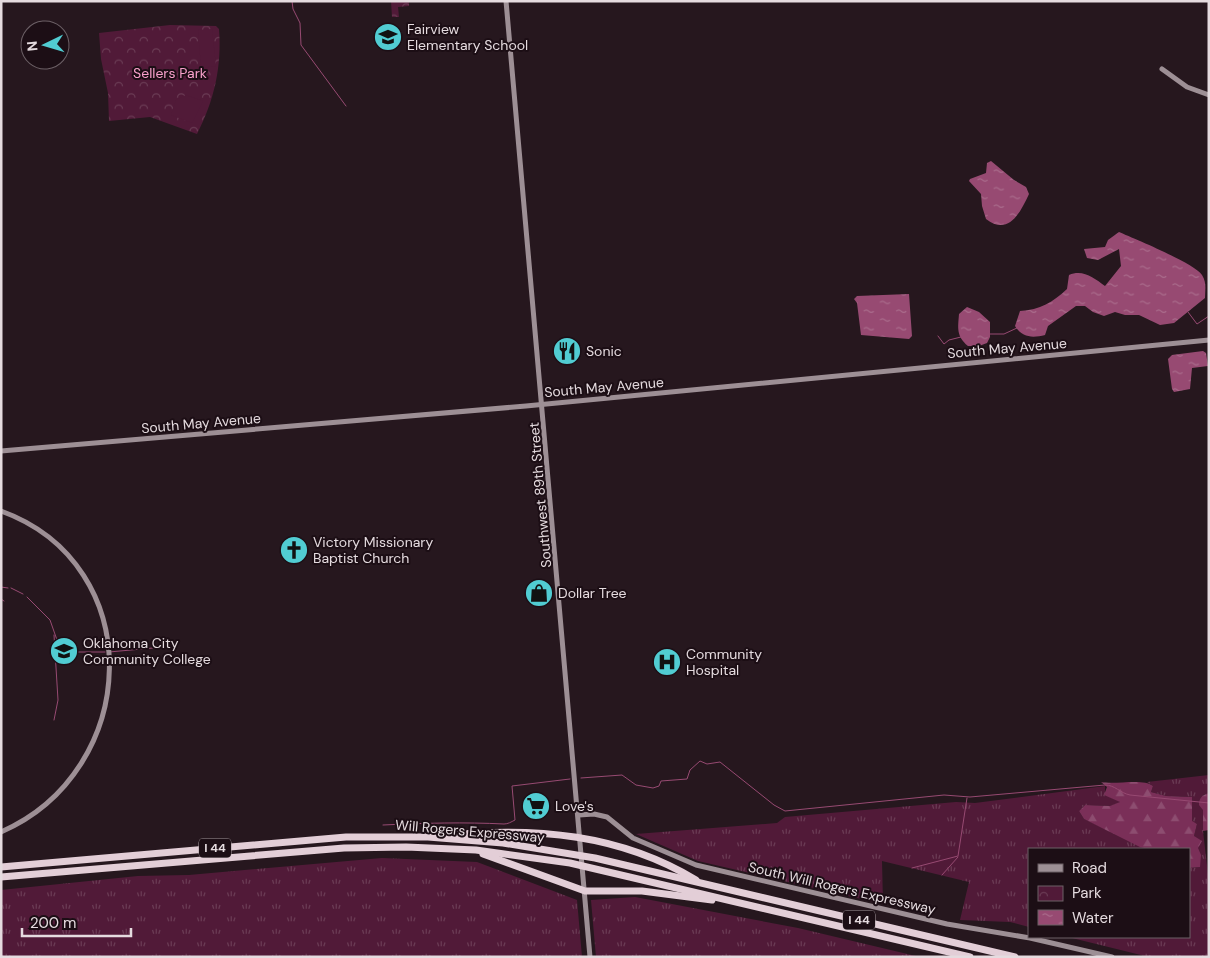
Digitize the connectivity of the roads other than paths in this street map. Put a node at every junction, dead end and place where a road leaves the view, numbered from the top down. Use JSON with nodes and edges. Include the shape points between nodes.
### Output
{"nodes":[{"id":1,"x":506,"y":1,"type":"edge"},
{"id":2,"x":1162,"y":69,"type":"dead end"},
{"id":3,"x":1209,"y":95,"type":"edge"},
{"id":4,"x":1209,"y":340,"type":"edge"},
{"id":5,"x":544,"y":404,"type":"junction"},
{"id":6,"x":1,"y":451,"type":"edge"},
{"id":7,"x":1,"y":511,"type":"edge"},
{"id":8,"x":578,"y":815,"type":"junction"},
{"id":9,"x":1,"y":832,"type":"edge"},
{"id":10,"x":580,"y":836,"type":"junction"},
{"id":11,"x":428,"y":837,"type":"junction"},
{"id":12,"x":476,"y":850,"type":"junction"},
{"id":13,"x":1,"y":867,"type":"edge"},
{"id":14,"x":1,"y":877,"type":"edge"},
{"id":15,"x":703,"y":884,"type":"junction"},
{"id":16,"x":585,"y":891,"type":"junction"},
{"id":17,"x":744,"y":903,"type":"junction"},
{"id":18,"x":1028,"y":938,"type":"edge"},
{"id":19,"x":1030,"y":938,"type":"edge"},
{"id":20,"x":590,"y":957,"type":"edge"},
{"id":21,"x":970,"y":957,"type":"edge"},
{"id":22,"x":1015,"y":957,"type":"edge"},
{"id":23,"x":1112,"y":957,"type":"edge"}],
"edges":[{"from":1,"to":5,"type":"main road","name":"Southwest 89th Street"},
{"from":2,"to":3,"type":"main road","via":[[1192,89]]},
{"from":4,"to":5,"type":"main road","name":"South May Avenue"},
{"from":5,"to":6,"type":"main road","name":"South May Avenue"},
{"from":5,"to":8,"type":"main road","name":"Southwest 89th Street"},
{"from":7,"to":9,"type":"main road","via":[[44,535],[73,562],[99,608],[110,662],[105,712],[82,766],[48,804]]},
{"from":8,"to":10,"type":"main road","name":"Southwest 89th Street"},
{"from":8,"to":18,"type":"main road","name":"South Will Rogers Expressway","via":[[607,817],[633,838],[696,866],[947,924]]},
{"from":10,"to":11,"type":"highway","via":[[474,833]]},
{"from":10,"to":15,"type":"highway","via":[[624,847],[684,872]]},
{"from":10,"to":16,"type":"main road","name":"Southwest 89th Street"},
{"from":11,"to":13,"type":"highway","name":"Will Rogers Expressway","number":"I 44","via":[[346,837]]},
{"from":11,"to":15,"type":"highway","name":"Will Rogers Expressway","number":"I 44","via":[[569,852]]},
{"from":12,"to":14,"type":"highway","name":"Will Rogers Expressway","number":"I 44","via":[[344,848]]},
{"from":12,"to":16,"type":"highway"},
{"from":12,"to":17,"type":"highway","name":"Will Rogers Expressway","number":"I 44","via":[[596,869]]},
{"from":15,"to":22,"type":"highway","name":"Will Rogers Expressway","number":"I 44"},
{"from":16,"to":17,"type":"highway","via":[[648,891]]},
{"from":16,"to":20,"type":"main road","name":"Southwest 89th Street"},
{"from":17,"to":21,"type":"highway","name":"Will Rogers Expressway","number":"I 44"},
{"from":19,"to":23,"type":"main road","name":"South Will Rogers Expressway"}]}
